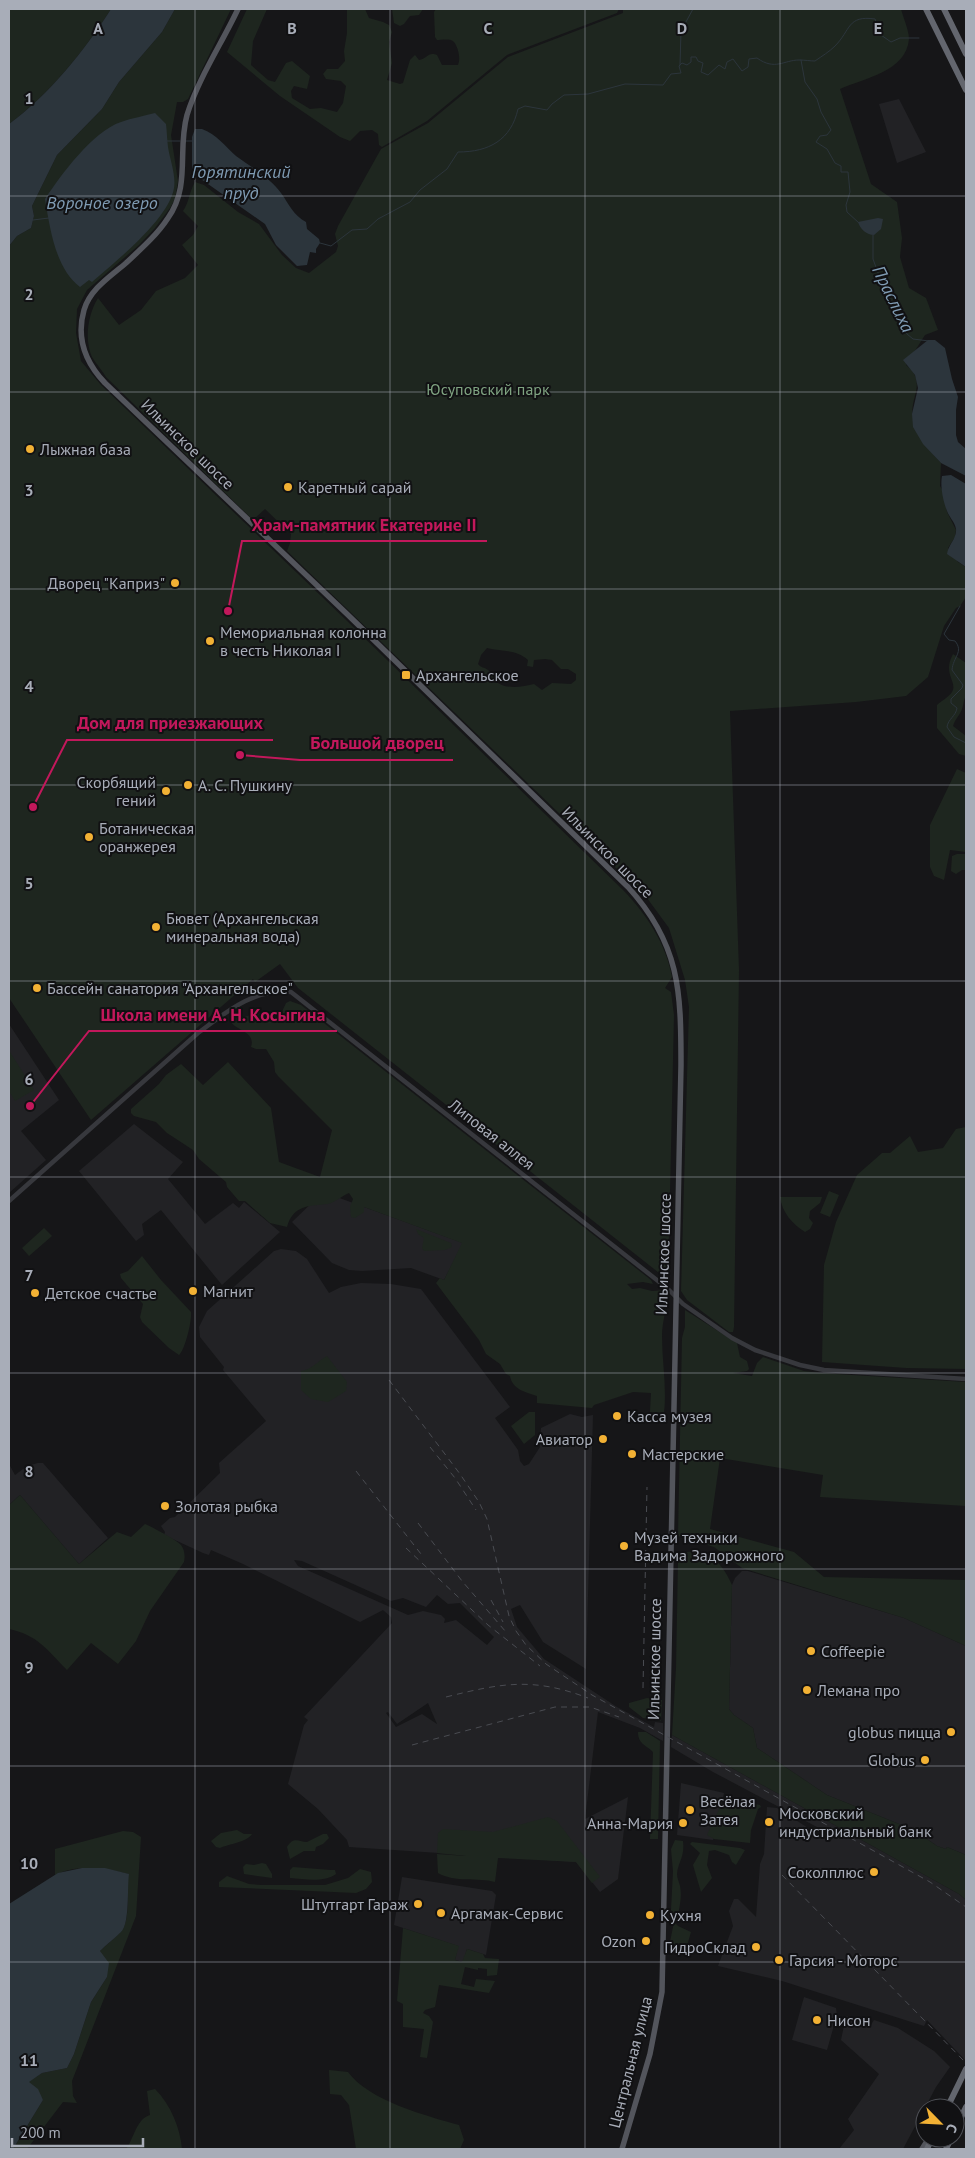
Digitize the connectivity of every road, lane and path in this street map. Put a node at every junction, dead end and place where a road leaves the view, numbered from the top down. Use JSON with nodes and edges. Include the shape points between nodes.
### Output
{"nodes":[{"id":1,"x":238,"y":9,"type":"edge"},
{"id":2,"x":926,"y":9,"type":"edge"},
{"id":3,"x":944,"y":9,"type":"edge"},
{"id":4,"x":966,"y":54,"type":"edge"},
{"id":5,"x":966,"y":90,"type":"edge"},
{"id":6,"x":9,"y":1201,"type":"edge"},
{"id":7,"x":676,"y":1298,"type":"junction"},
{"id":8,"x":966,"y":1379,"type":"edge"},
{"id":9,"x":663,"y":1952,"type":"joint"},
{"id":10,"x":966,"y":2069,"type":"edge"},
{"id":11,"x":952,"y":2098,"type":"edge"},
{"id":12,"x":622,"y":2149,"type":"edge"}],
"edges":[{"from":1,"to":7,"type":"main road","name":"Ильинское шоссе","via":[[190,105],[183,135],[183,182],[173,210],[154,236],[88,300],[81,332],[86,358],[104,383],[628,887],[653,918],[669,952],[680,991]]},
{"from":2,"to":5,"type":"highway"},
{"from":3,"to":4,"type":"highway"},
{"from":6,"to":7,"type":"street","name":"Липовая аллея","via":[[215,1020],[251,997],[291,992]]},
{"from":7,"to":8,"type":"street","name":"Липовая аллея","via":[[732,1338],[755,1350],[800,1365],[824,1370]]},
{"from":7,"to":9,"type":"main road","name":"Ильинское шоссе"},
{"from":9,"to":12,"type":"main road","name":"Центральная улица","via":[[659,2015]]},
{"from":10,"to":11,"type":"highway"}]}
